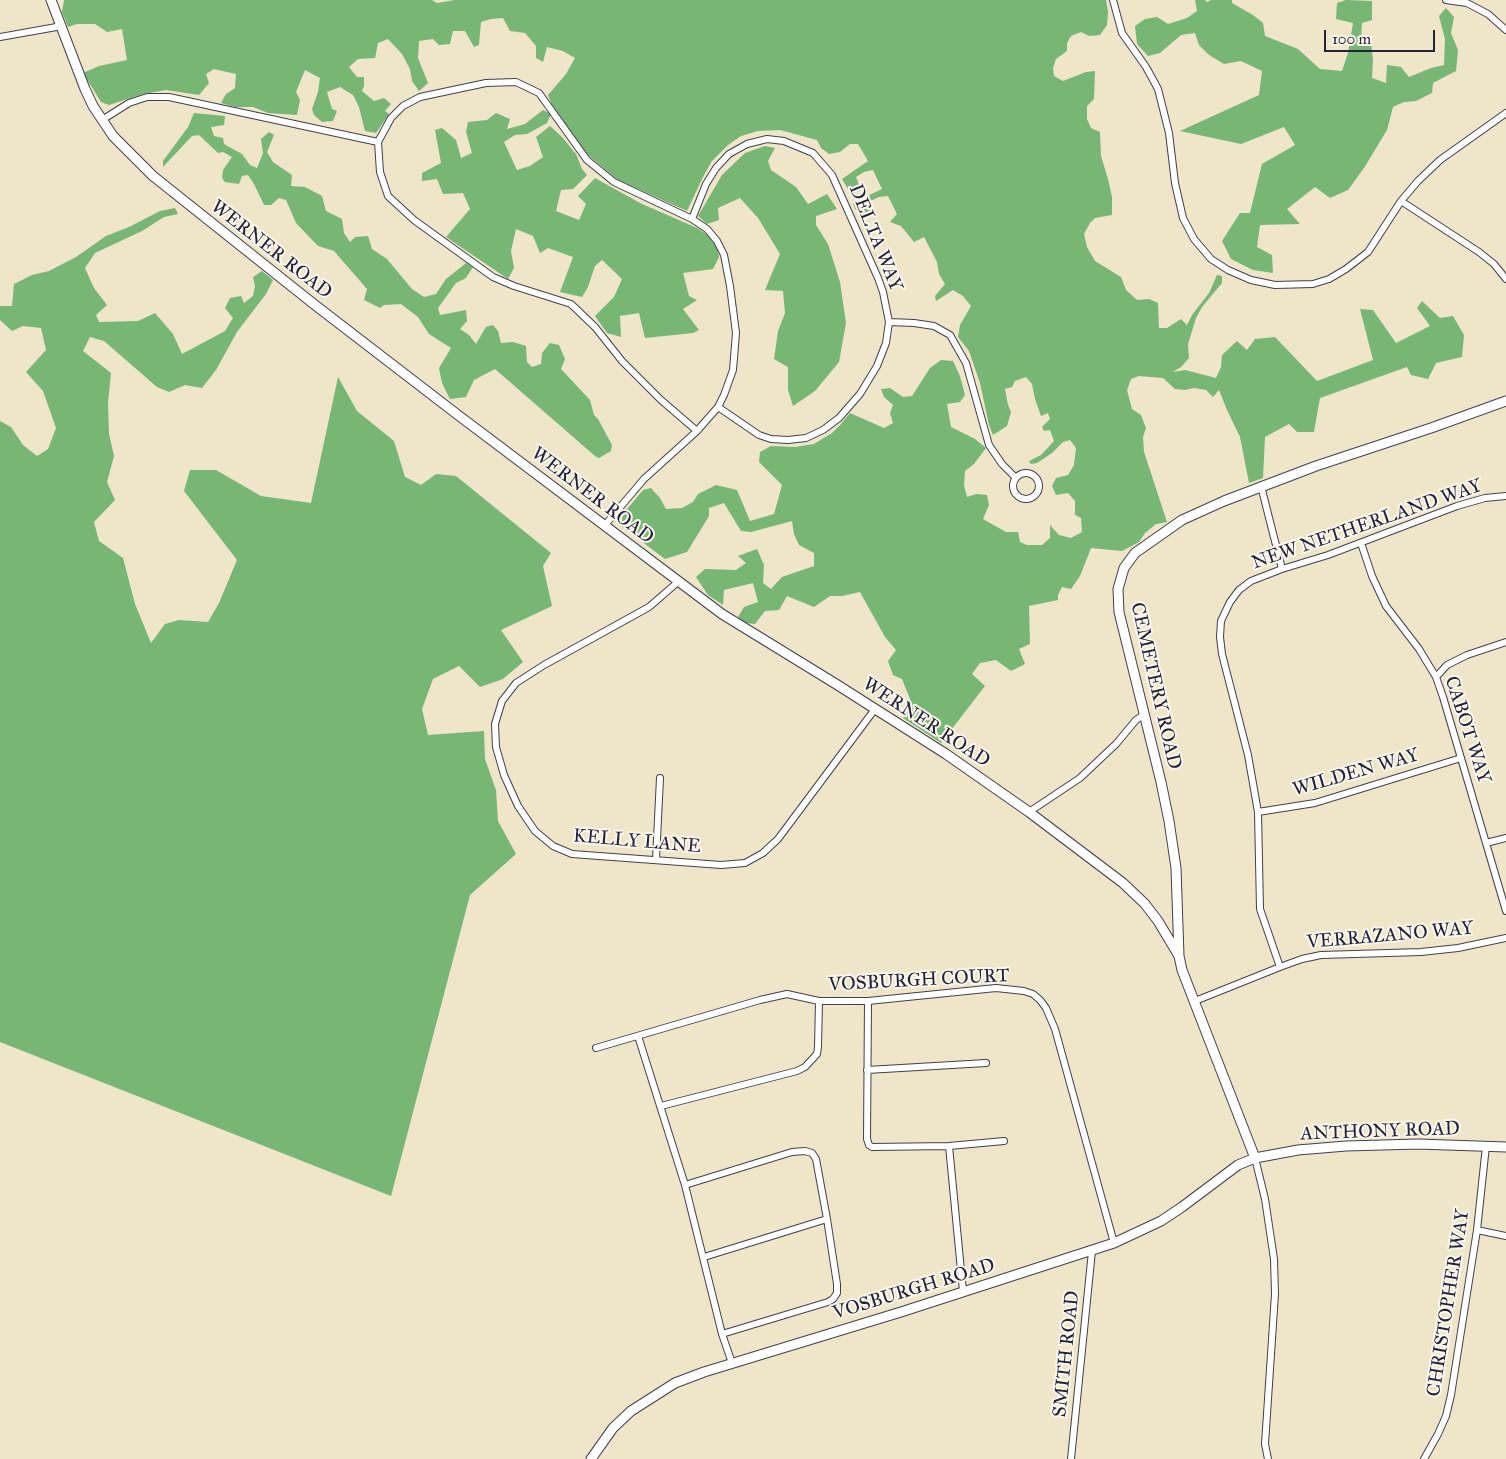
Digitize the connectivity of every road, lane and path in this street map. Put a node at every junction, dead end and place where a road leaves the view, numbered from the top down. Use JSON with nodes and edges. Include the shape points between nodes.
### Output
{"nodes":[{"id":1,"x":52,"y":0,"type":"edge"},
{"id":2,"x":1113,"y":0,"type":"edge"},
{"id":3,"x":1446,"y":0,"type":"edge"},
{"id":4,"x":62,"y":26,"type":"junction"},
{"id":5,"x":1506,"y":30,"type":"edge"},
{"id":6,"x":0,"y":37,"type":"edge"},
{"id":7,"x":1506,"y":113,"type":"edge"},
{"id":8,"x":102,"y":120,"type":"junction"},
{"id":9,"x":378,"y":142,"type":"junction"},
{"id":10,"x":1401,"y":201,"type":"junction"},
{"id":11,"x":692,"y":219,"type":"junction"},
{"id":12,"x":1506,"y":279,"type":"edge"},
{"id":13,"x":889,"y":322,"type":"junction"},
{"id":14,"x":1506,"y":401,"type":"edge"},
{"id":15,"x":718,"y":406,"type":"junction"},
{"id":16,"x":697,"y":431,"type":"junction"},
{"id":17,"x":1016,"y":478,"type":"junction"},
{"id":18,"x":1261,"y":486,"type":"junction"},
{"id":19,"x":1506,"y":496,"type":"edge"},
{"id":20,"x":605,"y":525,"type":"junction"},
{"id":21,"x":1361,"y":543,"type":"junction"},
{"id":22,"x":1282,"y":569,"type":"junction"},
{"id":23,"x":679,"y":582,"type":"junction"},
{"id":24,"x":1506,"y":642,"type":"edge"},
{"id":25,"x":1436,"y":677,"type":"junction"},
{"id":26,"x":876,"y":709,"type":"junction"},
{"id":27,"x":1144,"y":714,"type":"junction"},
{"id":28,"x":1461,"y":758,"type":"junction"},
{"id":29,"x":660,"y":778,"type":"dead end"},
{"id":30,"x":1029,"y":812,"type":"junction"},
{"id":31,"x":1258,"y":812,"type":"junction"},
{"id":32,"x":1506,"y":838,"type":"edge"},
{"id":33,"x":1486,"y":843,"type":"junction"},
{"id":34,"x":656,"y":860,"type":"junction"},
{"id":35,"x":1506,"y":911,"type":"edge"},
{"id":36,"x":1506,"y":938,"type":"edge"},
{"id":37,"x":1179,"y":956,"type":"junction"},
{"id":38,"x":1280,"y":967,"type":"junction"},
{"id":39,"x":819,"y":1001,"type":"junction"},
{"id":40,"x":868,"y":1001,"type":"junction"},
{"id":41,"x":1194,"y":1001,"type":"junction"},
{"id":42,"x":638,"y":1036,"type":"junction"},
{"id":43,"x":596,"y":1048,"type":"dead end"},
{"id":44,"x":986,"y":1063,"type":"dead end"},
{"id":45,"x":867,"y":1070,"type":"junction"},
{"id":46,"x":660,"y":1106,"type":"junction"},
{"id":47,"x":1004,"y":1141,"type":"dead end"},
{"id":48,"x":949,"y":1146,"type":"junction"},
{"id":49,"x":1486,"y":1146,"type":"junction"},
{"id":50,"x":1506,"y":1147,"type":"edge"},
{"id":51,"x":1255,"y":1158,"type":"junction"},
{"id":52,"x":685,"y":1185,"type":"junction"},
{"id":53,"x":827,"y":1220,"type":"junction"},
{"id":54,"x":1477,"y":1230,"type":"junction"},
{"id":55,"x":1506,"y":1236,"type":"edge"},
{"id":56,"x":1114,"y":1243,"type":"junction"},
{"id":57,"x":1092,"y":1251,"type":"junction"},
{"id":58,"x":704,"y":1257,"type":"junction"},
{"id":59,"x":963,"y":1292,"type":"junction"},
{"id":60,"x":722,"y":1334,"type":"junction"},
{"id":61,"x":732,"y":1363,"type":"junction"},
{"id":62,"x":591,"y":1459,"type":"edge"},
{"id":63,"x":1071,"y":1459,"type":"edge"},
{"id":64,"x":1268,"y":1459,"type":"edge"},
{"id":65,"x":1424,"y":1459,"type":"edge"}],
"edges":[{"from":1,"to":4,"type":"street","name":"WERNER ROAD"},
{"from":2,"to":10,"type":"street","via":[[1122,33],[1158,89],[1170,133],[1175,183],[1183,218],[1194,239],[1211,259],[1252,280],[1275,285],[1313,284],[1346,269],[1368,252]]},
{"from":3,"to":5,"type":"street","via":[[1467,3],[1488,14]]},
{"from":4,"to":6,"type":"street"},
{"from":4,"to":8,"type":"street","name":"WERNER ROAD","via":[[85,89]]},
{"from":7,"to":10,"type":"street","via":[[1440,160]]},
{"from":8,"to":9,"type":"street","via":[[129,103],[169,97]]},
{"from":8,"to":20,"type":"street","name":"WERNER ROAD","via":[[152,176],[315,306]]},
{"from":9,"to":11,"type":"street","via":[[391,118],[403,106],[420,97],[486,83],[516,82],[539,93],[587,160],[614,182]]},
{"from":9,"to":16,"type":"street","via":[[380,172],[388,196],[394,202],[440,240],[493,276],[571,304],[595,327],[622,361]]},
{"from":10,"to":12,"type":"street","via":[[1487,258]]},
{"from":11,"to":13,"type":"street","name":"DELTA WAY","via":[[716,168],[729,154],[747,144],[767,139],[784,141],[813,153],[832,174],[844,200],[878,278]]},
{"from":11,"to":15,"type":"street","via":[[707,228],[717,241],[724,255],[730,286],[736,354]]},
{"from":13,"to":15,"type":"street","name":"DELTA WAY","via":[[886,344],[860,394],[839,418],[823,430],[806,438],[770,439],[759,435]]},
{"from":13,"to":17,"type":"street","via":[[934,326],[950,335],[966,362],[989,445]]},
{"from":14,"to":18,"type":"street","name":"CEMETERY ROAD"},
{"from":15,"to":16,"type":"street"},
{"from":16,"to":20,"type":"street","via":[[644,479]]},
{"from":17,"to":17,"type":"street","via":[[1013,485],[1017,495],[1027,499],[1037,493],[1039,485],[1034,476],[1026,473]]},
{"from":18,"to":22,"type":"street"},
{"from":18,"to":27,"type":"street","name":"CEMETERY ROAD","via":[[1182,520],[1135,553],[1124,568],[1118,589],[1120,612]]},
{"from":19,"to":21,"type":"street","name":"NEW NETHERLAND WAY","via":[[1457,506]]},
{"from":20,"to":23,"type":"street","name":"WERNER ROAD"},
{"from":21,"to":22,"type":"street","name":"NEW NETHERLAND WAY"},
{"from":21,"to":25,"type":"street","name":"CABOT WAY","via":[[1386,606]]},
{"from":22,"to":31,"type":"street","name":"NEW NETHERLAND WAY","via":[[1251,581],[1239,590],[1222,621],[1220,637]]},
{"from":23,"to":26,"type":"street","name":"WERNER ROAD","via":[[722,614]]},
{"from":23,"to":34,"type":"street","name":"KELLY LANE","via":[[649,608],[516,683],[502,701],[495,724],[496,747],[504,775],[518,806],[535,831],[553,846],[572,854]]},
{"from":24,"to":25,"type":"street","via":[[1467,655],[1447,666]]},
{"from":25,"to":28,"type":"street","name":"CABOT WAY"},
{"from":26,"to":30,"type":"street","name":"WERNER ROAD"},
{"from":26,"to":34,"type":"street","name":"KELLY LANE","via":[[764,853],[745,862],[721,865]]},
{"from":27,"to":30,"type":"street","via":[[1080,778]]},
{"from":27,"to":37,"type":"street","name":"CEMETERY ROAD","via":[[1161,782],[1176,868]]},
{"from":28,"to":31,"type":"street","name":"WILDEN WAY","via":[[1315,803]]},
{"from":28,"to":33,"type":"street","name":"CABOT WAY"},
{"from":29,"to":34,"type":"street"},
{"from":30,"to":37,"type":"street","name":"WERNER ROAD","via":[[1145,904]]},
{"from":31,"to":38,"type":"street","name":"NEW NETHERLAND WAY","via":[[1260,909]]},
{"from":32,"to":33,"type":"street"},
{"from":33,"to":35,"type":"street","name":"CABOT WAY"},
{"from":36,"to":38,"type":"street","name":"VERRAZANO WAY","via":[[1421,952],[1321,955]]},
{"from":37,"to":41,"type":"street","name":"CEMETERY ROAD"},
{"from":38,"to":41,"type":"street","name":"VERRAZANO WAY"},
{"from":39,"to":40,"type":"street","name":"VOSBURGH COURT"},
{"from":39,"to":42,"type":"street","name":"VOSBURGH COURT","via":[[799,995],[773,996]]},
{"from":39,"to":46,"type":"street","via":[[817,1054],[805,1067]]},
{"from":40,"to":45,"type":"street"},
{"from":40,"to":56,"type":"street","name":"VOSBURGH COURT","via":[[996,988],[1024,991],[1040,1000],[1055,1029]]},
{"from":41,"to":51,"type":"street","name":"CEMETERY ROAD"},
{"from":42,"to":43,"type":"street","name":"VOSBURGH COURT"},
{"from":42,"to":46,"type":"street"},
{"from":44,"to":45,"type":"street"},
{"from":45,"to":48,"type":"street","via":[[869,1145]]},
{"from":46,"to":52,"type":"street"},
{"from":47,"to":48,"type":"street"},
{"from":48,"to":59,"type":"street"},
{"from":49,"to":50,"type":"street","name":"ANTHONY ROAD"},
{"from":49,"to":51,"type":"street","name":"ANTHONY ROAD","via":[[1346,1146]]},
{"from":49,"to":54,"type":"street","name":"CHRISTOPHER WAY"},
{"from":51,"to":56,"type":"street","name":"VOSBURGH ROAD","via":[[1238,1165],[1160,1221]]},
{"from":51,"to":64,"type":"street","via":[[1274,1259],[1275,1294],[1265,1444]]},
{"from":52,"to":53,"type":"street","via":[[785,1154],[805,1151],[816,1159]]},
{"from":52,"to":58,"type":"street"},
{"from":53,"to":58,"type":"street"},
{"from":53,"to":60,"type":"street","via":[[837,1284],[837,1294],[833,1299]]},
{"from":54,"to":55,"type":"street"},
{"from":54,"to":65,"type":"street","name":"CHRISTOPHER WAY","via":[[1450,1402]]},
{"from":56,"to":57,"type":"street","name":"VOSBURGH ROAD"},
{"from":57,"to":59,"type":"street","name":"VOSBURGH ROAD"},
{"from":57,"to":63,"type":"street","name":"SMITH ROAD"},
{"from":58,"to":60,"type":"street"},
{"from":59,"to":61,"type":"street","name":"VOSBURGH ROAD"},
{"from":60,"to":61,"type":"street"},
{"from":61,"to":62,"type":"street","name":"VOSBURGH ROAD","via":[[675,1383],[654,1395],[613,1428]]}]}
